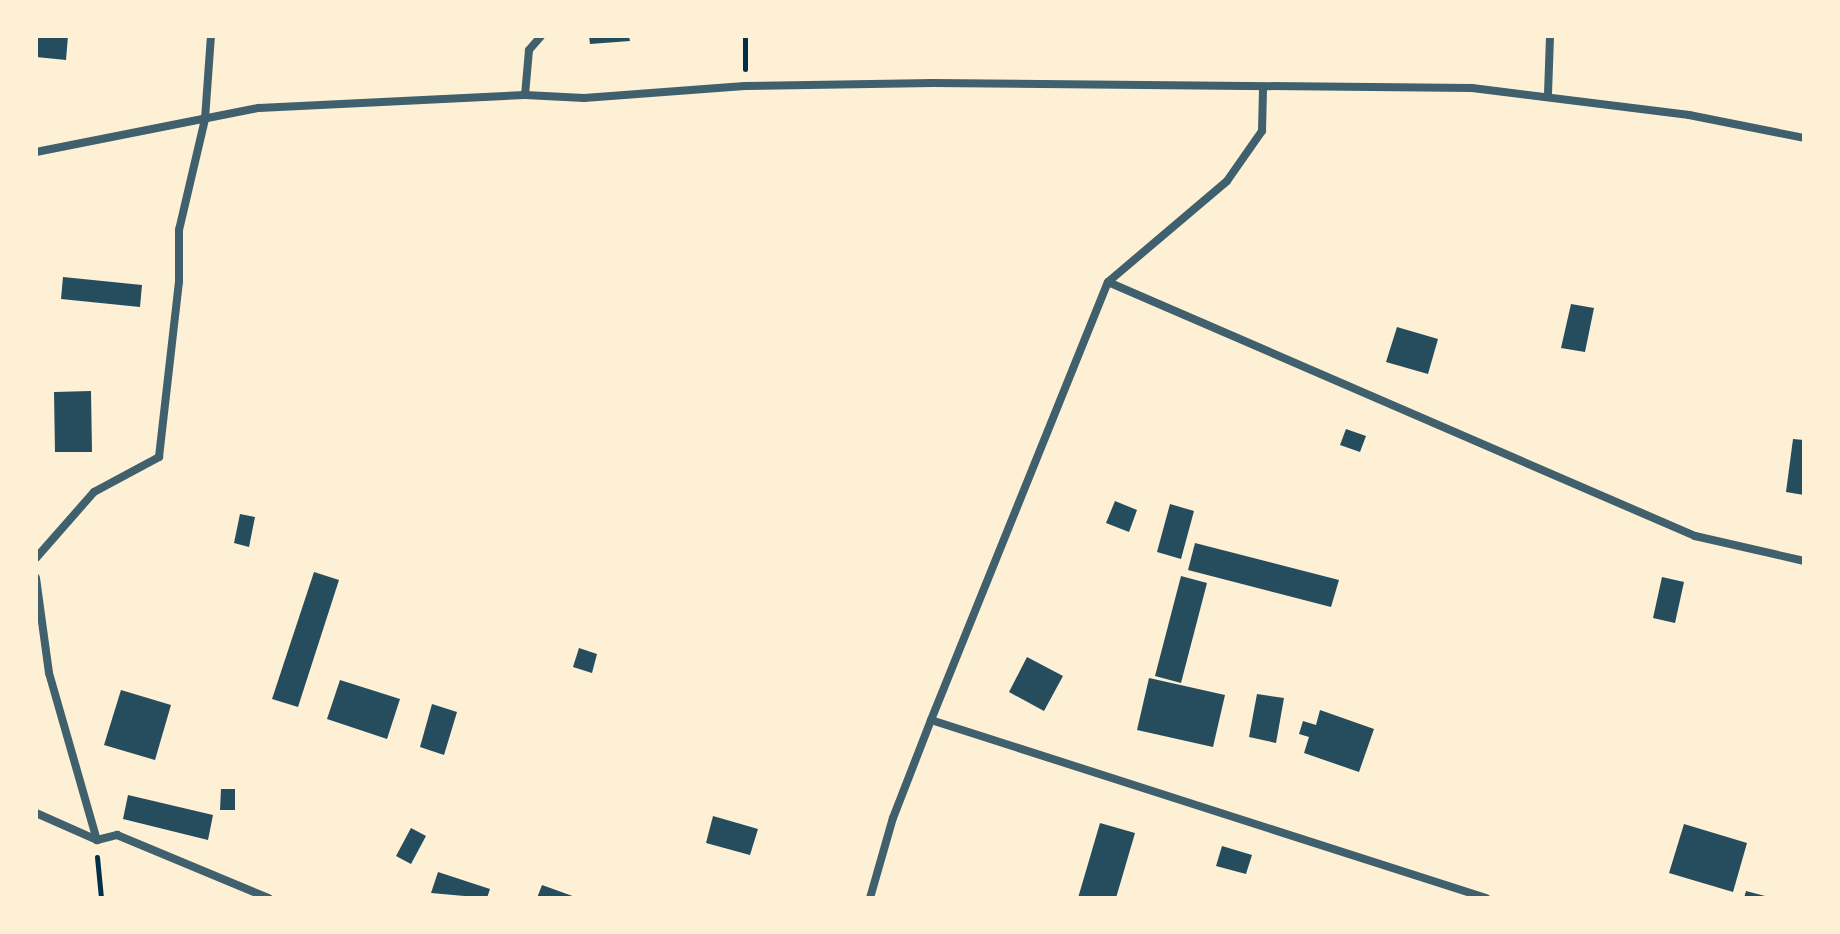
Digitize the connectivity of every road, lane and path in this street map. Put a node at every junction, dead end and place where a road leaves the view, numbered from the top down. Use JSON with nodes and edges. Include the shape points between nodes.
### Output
{"nodes":[{"id":1,"x":211,"y":36,"type":"edge"},
{"id":2,"x":541,"y":36,"type":"edge"},
{"id":3,"x":745,"y":36,"type":"edge"},
{"id":4,"x":1550,"y":36,"type":"edge"},
{"id":5,"x":745,"y":86,"type":"junction"},
{"id":6,"x":1263,"y":89,"type":"junction"},
{"id":7,"x":1548,"y":94,"type":"junction"},
{"id":8,"x":525,"y":95,"type":"junction"},
{"id":9,"x":205,"y":119,"type":"junction"},
{"id":10,"x":1804,"y":138,"type":"edge"},
{"id":11,"x":36,"y":152,"type":"edge"},
{"id":12,"x":1108,"y":282,"type":"junction"},
{"id":13,"x":36,"y":558,"type":"edge"},
{"id":14,"x":1804,"y":561,"type":"edge"},
{"id":15,"x":36,"y":578,"type":"edge"},
{"id":16,"x":931,"y":720,"type":"junction"},
{"id":17,"x":36,"y":813,"type":"edge"},
{"id":18,"x":97,"y":840,"type":"junction"},
{"id":19,"x":101,"y":898,"type":"edge"},
{"id":20,"x":268,"y":898,"type":"edge"},
{"id":21,"x":870,"y":898,"type":"edge"},
{"id":22,"x":1486,"y":898,"type":"edge"}],
"edges":[{"from":1,"to":9,"type":"street"},
{"from":2,"to":8,"type":"street","via":[[529,50]]},
{"from":3,"to":5,"type":"path"},
{"from":4,"to":7,"type":"street"},
{"from":5,"to":6,"type":"street"},
{"from":5,"to":8,"type":"street","via":[[584,98]]},
{"from":6,"to":7,"type":"street","via":[[1472,88]]},
{"from":6,"to":12,"type":"street","via":[[1262,131],[1227,181]]},
{"from":7,"to":10,"type":"street"},
{"from":8,"to":9,"type":"street","via":[[259,108]]},
{"from":9,"to":11,"type":"street"},
{"from":9,"to":13,"type":"street","via":[[179,230],[179,282],[159,457],[94,492]]},
{"from":12,"to":14,"type":"street","via":[[1695,536]]},
{"from":12,"to":16,"type":"street"},
{"from":15,"to":18,"type":"street","via":[[49,673]]},
{"from":16,"to":21,"type":"street","via":[[893,818]]},
{"from":16,"to":22,"type":"street"},
{"from":17,"to":18,"type":"street"},
{"from":18,"to":19,"type":"path"},
{"from":18,"to":20,"type":"street","via":[[117,835]]}]}
